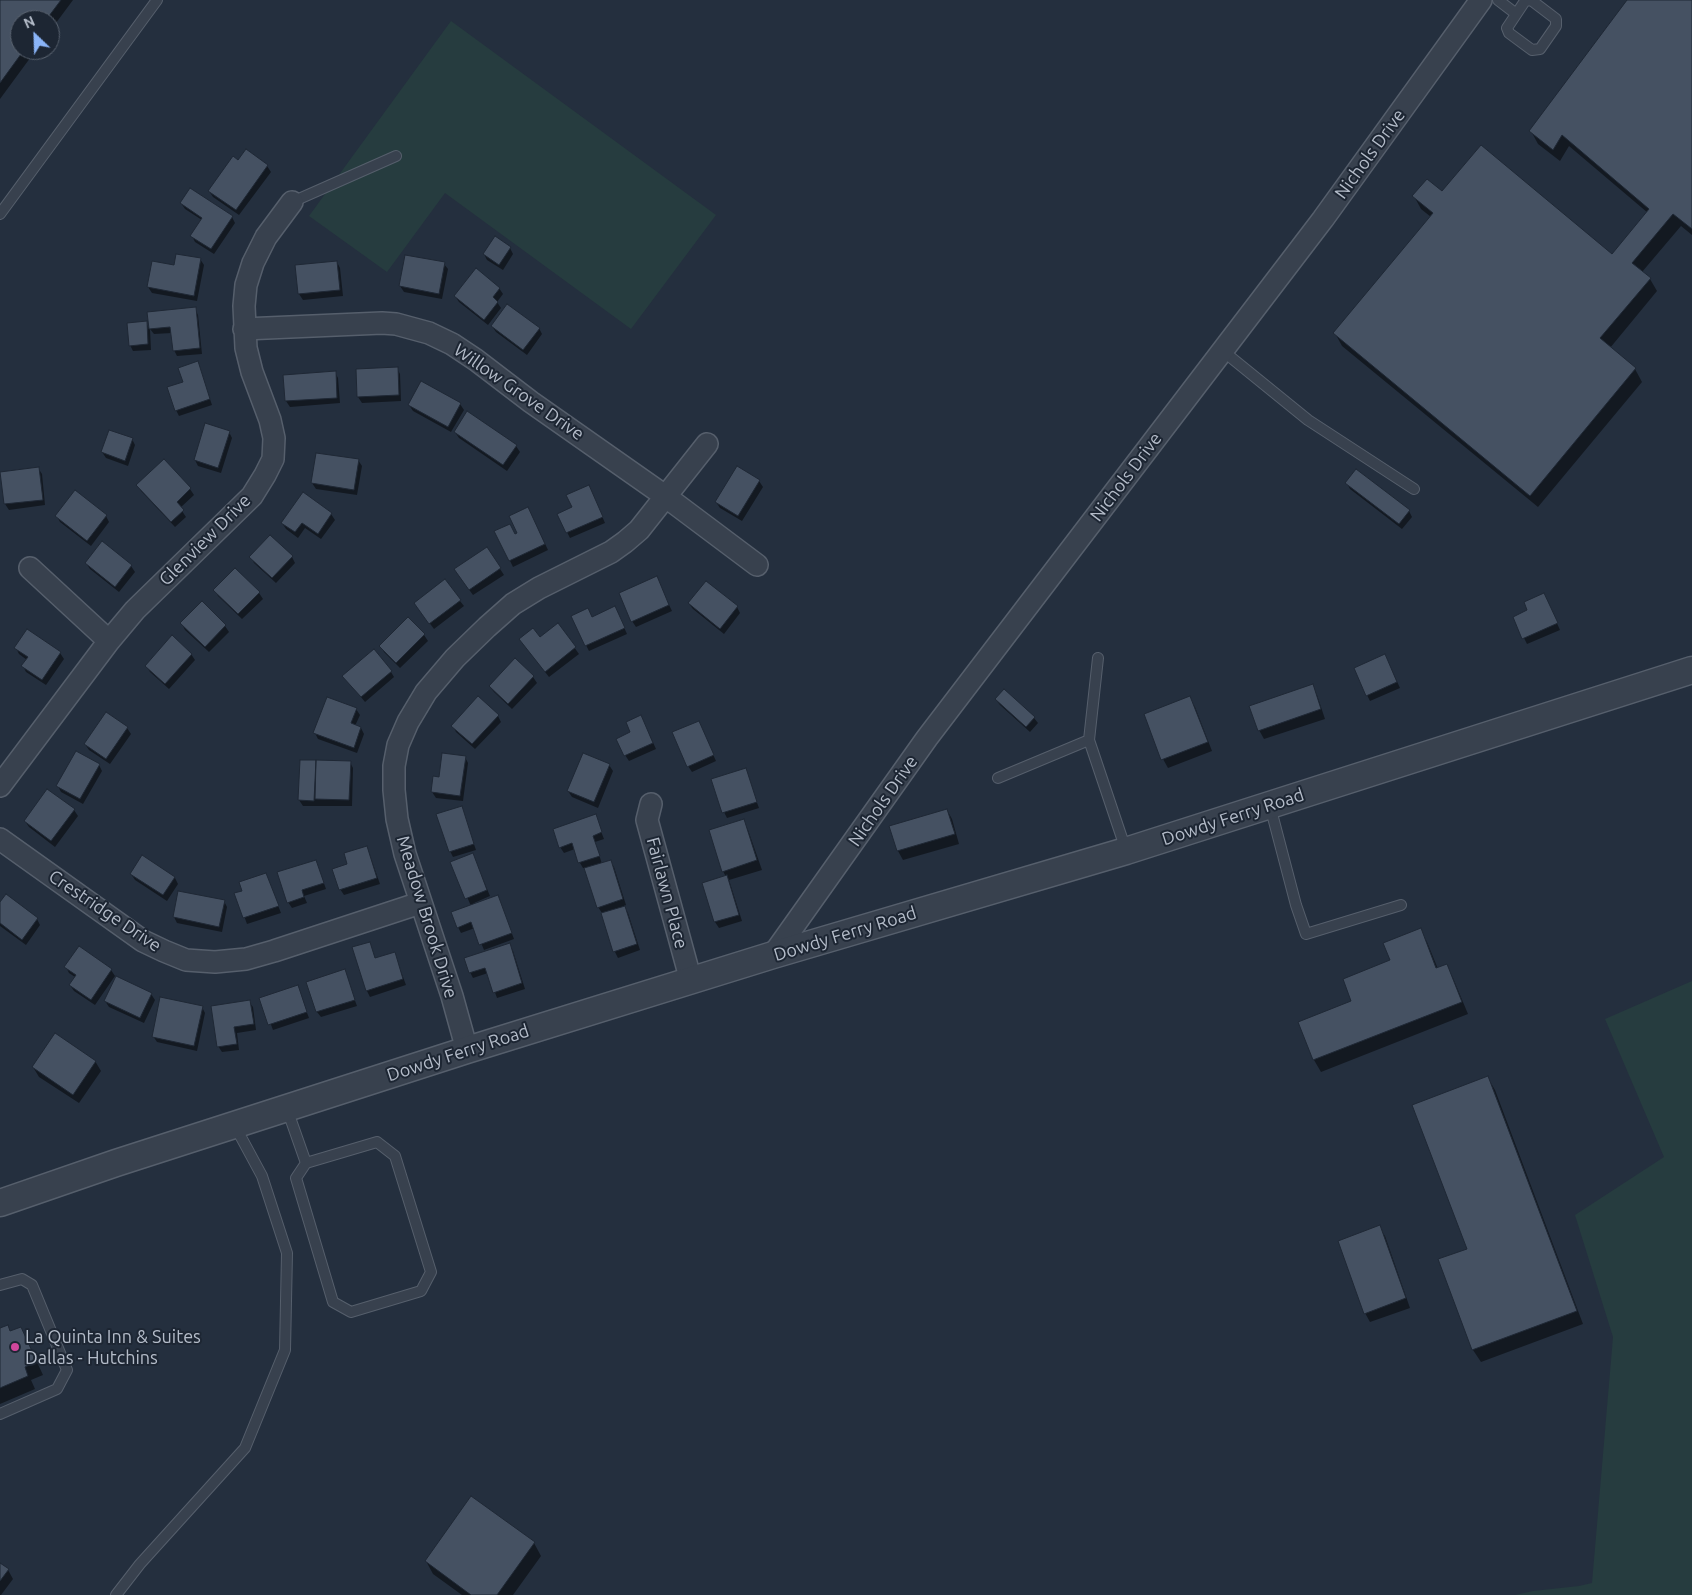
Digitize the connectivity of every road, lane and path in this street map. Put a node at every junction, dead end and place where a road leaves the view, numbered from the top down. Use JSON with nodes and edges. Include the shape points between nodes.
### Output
{"nodes":[{"id":1,"x":158,"y":0,"type":"edge"},
{"id":2,"x":1481,"y":0,"type":"edge"},
{"id":3,"x":1498,"y":0,"type":"edge"},
{"id":4,"x":1515,"y":13,"type":"junction"},
{"id":5,"x":396,"y":156,"type":"dead end"},
{"id":6,"x":292,"y":202,"type":"joint"},
{"id":7,"x":0,"y":214,"type":"edge"},
{"id":8,"x":244,"y":329,"type":"junction"},
{"id":9,"x":1223,"y":351,"type":"junction"},
{"id":10,"x":707,"y":444,"type":"dead end"},
{"id":11,"x":1414,"y":489,"type":"dead end"},
{"id":12,"x":665,"y":496,"type":"junction"},
{"id":13,"x":757,"y":565,"type":"dead end"},
{"id":14,"x":30,"y":568,"type":"dead end"},
{"id":15,"x":110,"y":641,"type":"junction"},
{"id":16,"x":1098,"y":658,"type":"dead end"},
{"id":17,"x":1692,"y":670,"type":"edge"},
{"id":18,"x":1088,"y":740,"type":"junction"},
{"id":19,"x":998,"y":778,"type":"dead end"},
{"id":20,"x":0,"y":786,"type":"edge"},
{"id":21,"x":650,"y":804,"type":"dead end"},
{"id":22,"x":1269,"y":805,"type":"junction"},
{"id":23,"x":0,"y":839,"type":"edge"},
{"id":24,"x":1126,"y":850,"type":"junction"},
{"id":25,"x":420,"y":904,"type":"junction"},
{"id":26,"x":1401,"y":904,"type":"dead end"},
{"id":27,"x":773,"y":955,"type":"junction"},
{"id":28,"x":691,"y":981,"type":"junction"},
{"id":29,"x":467,"y":1050,"type":"junction"},
{"id":30,"x":287,"y":1109,"type":"junction"},
{"id":31,"x":235,"y":1126,"type":"junction"},
{"id":32,"x":306,"y":1163,"type":"junction"},
{"id":33,"x":0,"y":1203,"type":"edge"},
{"id":34,"x":0,"y":1285,"type":"edge"},
{"id":35,"x":0,"y":1414,"type":"edge"},
{"id":36,"x":116,"y":1595,"type":"edge"}],
"edges":[{"from":1,"to":7,"type":"lane"},
{"from":2,"to":9,"type":"street","name":"Nichols Drive","via":[[1323,220]]},
{"from":3,"to":4,"type":"lane"},
{"from":4,"to":4,"type":"lane","via":[[1525,1],[1531,0],[1556,19],[1556,26],[1540,49],[1532,50],[1509,33],[1507,28]]},
{"from":5,"to":6,"type":"lane"},
{"from":6,"to":8,"type":"street","name":"Glenview Drive","via":[[266,237],[253,263],[246,285]]},
{"from":8,"to":12,"type":"street","name":"Willow Grove Drive","via":[[382,323],[429,333],[476,360]]},
{"from":8,"to":15,"type":"street","name":"Glenview Drive","via":[[252,372],[270,420],[274,438],[273,459],[252,496],[135,610]]},
{"from":9,"to":11,"type":"lane","via":[[1308,420]]},
{"from":9,"to":27,"type":"street","name":"Nichols Drive","via":[[927,738]]},
{"from":10,"to":12,"type":"street","name":"Meadow Brook Drive"},
{"from":12,"to":13,"type":"street","name":"Willow Grove Drive"},
{"from":12,"to":25,"type":"street","name":"Meadow Brook Drive","via":[[626,542],[513,604],[455,658],[426,692],[398,745],[394,766],[397,819]]},
{"from":14,"to":15,"type":"street"},
{"from":15,"to":20,"type":"street","name":"Glenview Drive"},
{"from":16,"to":18,"type":"lane"},
{"from":17,"to":22,"type":"street","name":"Dowdy Ferry Road"},
{"from":18,"to":19,"type":"lane"},
{"from":18,"to":24,"type":"lane"},
{"from":21,"to":28,"type":"street","name":"Fairlawn Place","via":[[647,820]]},
{"from":22,"to":24,"type":"street","name":"Dowdy Ferry Road"},
{"from":22,"to":26,"type":"lane","via":[[1306,934]]},
{"from":23,"to":25,"type":"street","name":"Crestridge Drive","via":[[143,941],[186,960],[246,959]]},
{"from":24,"to":27,"type":"street","name":"Dowdy Ferry Road"},
{"from":25,"to":29,"type":"street","name":"Meadow Brook Drive"},
{"from":27,"to":28,"type":"street","name":"Dowdy Ferry Road"},
{"from":28,"to":29,"type":"street","name":"Dowdy Ferry Road"},
{"from":29,"to":30,"type":"street","name":"Dowdy Ferry Road"},
{"from":30,"to":31,"type":"street","name":"Dowdy Ferry Road"},
{"from":30,"to":32,"type":"lane"},
{"from":31,"to":33,"type":"street","name":"Dowdy Ferry Road"},
{"from":31,"to":36,"type":"lane","via":[[262,1176],[287,1253],[285,1350],[245,1448]]},
{"from":32,"to":32,"type":"lane","via":[[296,1178],[333,1302],[351,1312],[421,1291],[431,1272],[395,1156],[377,1142]]},
{"from":34,"to":35,"type":"lane","via":[[22,1279],[32,1285],[67,1370],[57,1389]]}]}
